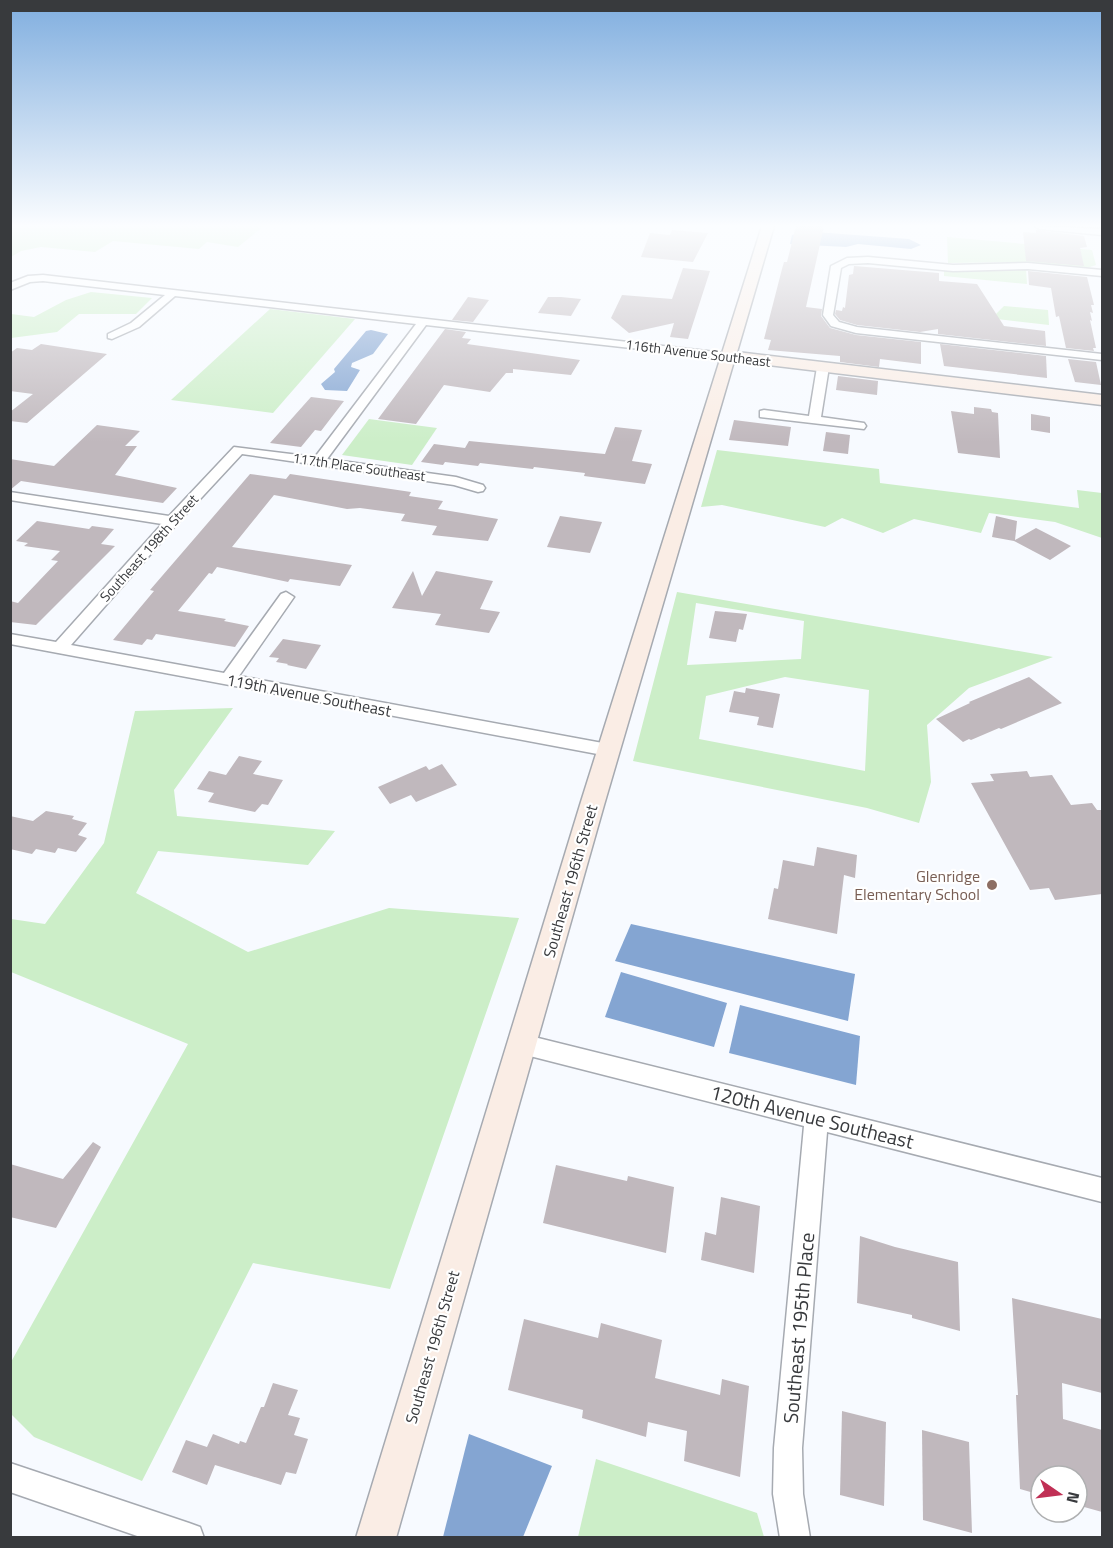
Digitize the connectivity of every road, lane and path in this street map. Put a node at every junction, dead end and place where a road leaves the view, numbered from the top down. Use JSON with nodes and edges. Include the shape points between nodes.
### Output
{"nodes":[{"id":1,"x":167,"y":298,"type":"edge"},
{"id":2,"x":220,"y":298,"type":"edge"},
{"id":3,"x":746,"y":298,"type":"edge"},
{"id":4,"x":831,"y":298,"type":"edge"},
{"id":5,"x":423,"y":321,"type":"junction"},
{"id":6,"x":112,"y":336,"type":"dead end"},
{"id":7,"x":729,"y":356,"type":"junction"},
{"id":8,"x":1102,"y":357,"type":"edge"},
{"id":9,"x":823,"y":367,"type":"junction"},
{"id":10,"x":1102,"y":400,"type":"edge"},
{"id":11,"x":764,"y":414,"type":"dead end"},
{"id":12,"x":814,"y":420,"type":"junction"},
{"id":13,"x":860,"y":426,"type":"dead end"},
{"id":14,"x":238,"y":450,"type":"joint"},
{"id":15,"x":319,"y":460,"type":"junction"},
{"id":16,"x":478,"y":488,"type":"dead end"},
{"id":17,"x":10,"y":496,"type":"edge"},
{"id":18,"x":172,"y":521,"type":"junction"},
{"id":19,"x":286,"y":597,"type":"dead end"},
{"id":20,"x":10,"y":639,"type":"edge"},
{"id":21,"x":62,"y":647,"type":"junction"},
{"id":22,"x":228,"y":680,"type":"junction"},
{"id":23,"x":608,"y":750,"type":"junction"},
{"id":24,"x":522,"y":1044,"type":"junction"},
{"id":25,"x":816,"y":1118,"type":"junction"},
{"id":26,"x":1102,"y":1190,"type":"edge"},
{"id":27,"x":10,"y":1477,"type":"edge"},
{"id":28,"x":189,"y":1538,"type":"edge"},
{"id":29,"x":376,"y":1538,"type":"edge"},
{"id":30,"x":795,"y":1538,"type":"edge"}],
"edges":[{"from":1,"to":6,"type":"street","via":[[135,325]]},
{"from":2,"to":5,"type":"street","name":"116th Avenue Southeast"},
{"from":3,"to":7,"type":"street","name":"Southeast 196th Street"},
{"from":4,"to":8,"type":"street","via":[[828,315],[835,324],[856,330]]},
{"from":5,"to":7,"type":"street","name":"116th Avenue Southeast"},
{"from":5,"to":15,"type":"street"},
{"from":7,"to":9,"type":"street","name":"116th Avenue Southeast"},
{"from":7,"to":23,"type":"street","name":"Southeast 196th Street"},
{"from":9,"to":10,"type":"street","name":"116th Avenue Southeast"},
{"from":9,"to":12,"type":"street"},
{"from":11,"to":12,"type":"street"},
{"from":12,"to":13,"type":"street"},
{"from":14,"to":15,"type":"street","name":"117th Place Southeast"},
{"from":14,"to":18,"type":"street","name":"Southeast 198th Street"},
{"from":15,"to":16,"type":"street","name":"117th Place Southeast","via":[[456,481]]},
{"from":17,"to":18,"type":"street"},
{"from":18,"to":21,"type":"street","name":"Southeast 198th Street"},
{"from":19,"to":22,"type":"street"},
{"from":20,"to":21,"type":"street","name":"119th Avenue Southeast"},
{"from":21,"to":22,"type":"street","name":"119th Avenue Southeast"},
{"from":22,"to":23,"type":"street","name":"119th Avenue Southeast"},
{"from":23,"to":24,"type":"street","name":"Southeast 196th Street"},
{"from":24,"to":25,"type":"street","name":"120th Avenue Southeast"},
{"from":24,"to":29,"type":"street","name":"Southeast 196th Street"},
{"from":25,"to":26,"type":"street","name":"120th Avenue Southeast"},
{"from":25,"to":30,"type":"street","name":"Southeast 195th Place","via":[[788,1448],[788,1494]]},
{"from":27,"to":28,"type":"street"}]}
